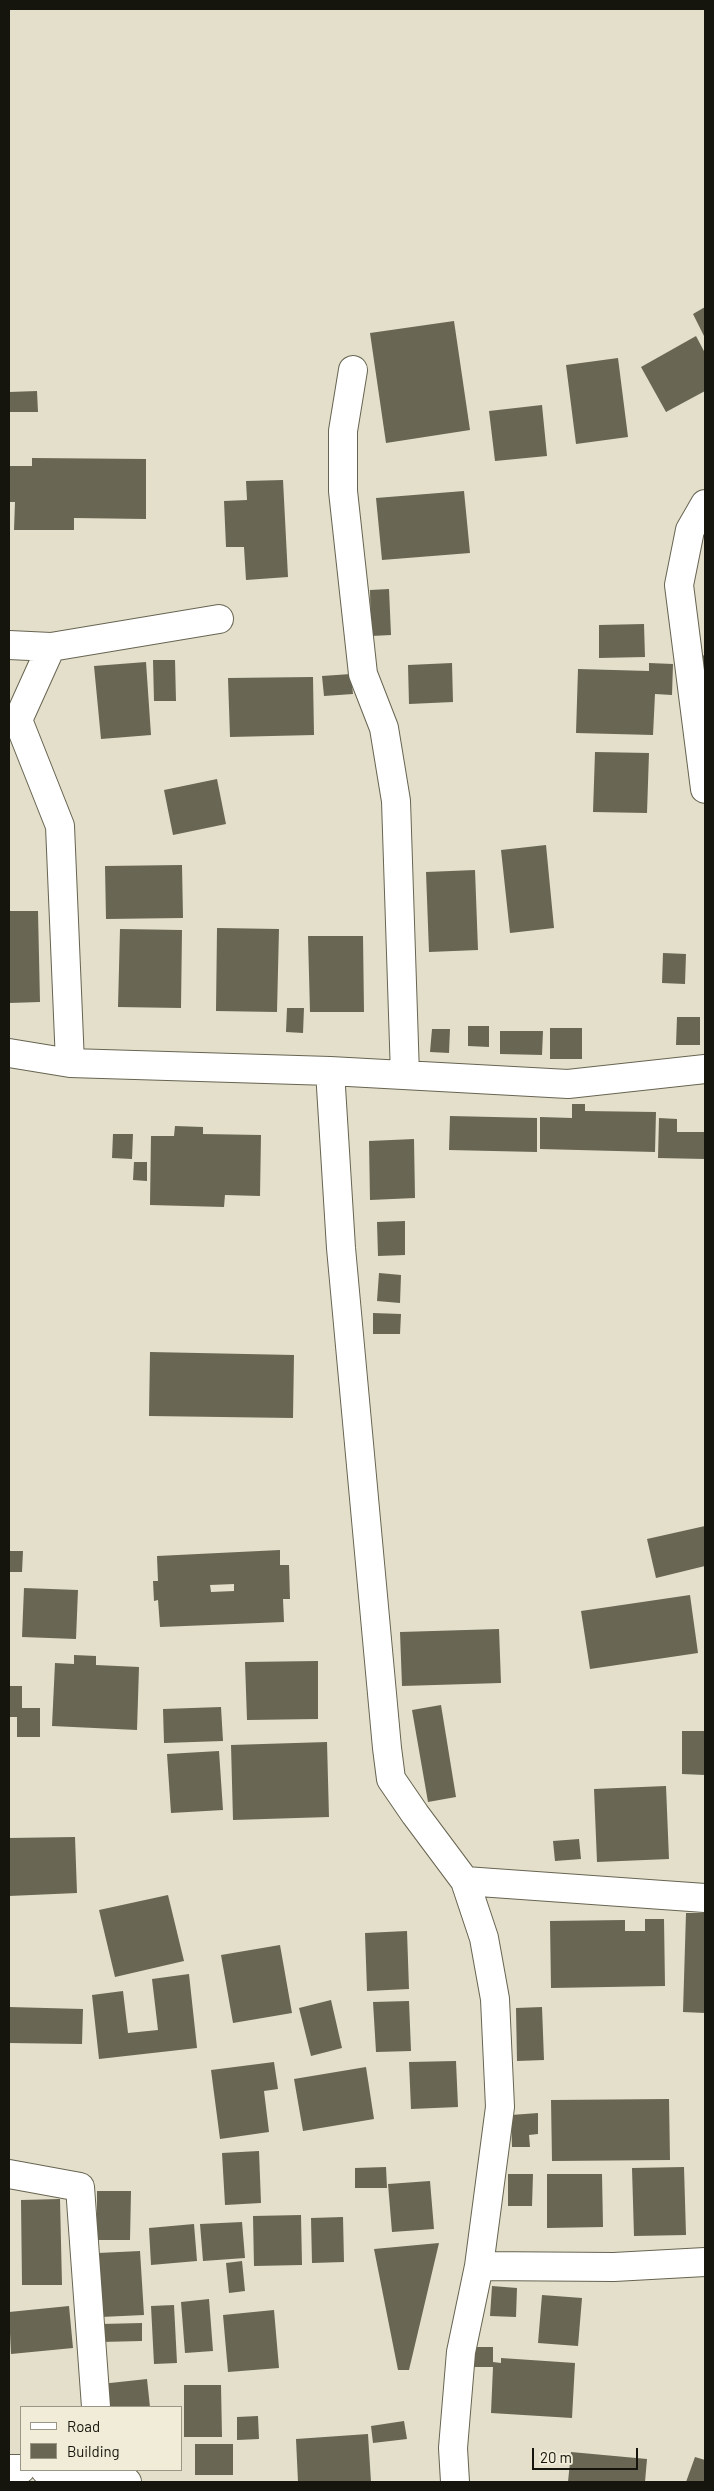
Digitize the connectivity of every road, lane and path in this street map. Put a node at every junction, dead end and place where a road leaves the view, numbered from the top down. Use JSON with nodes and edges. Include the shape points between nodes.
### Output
{"nodes":[{"id":1,"x":353,"y":370,"type":"dead end"},
{"id":2,"x":705,"y":504,"type":"edge"},
{"id":3,"x":219,"y":619,"type":"dead end"},
{"id":4,"x":9,"y":645,"type":"edge"},
{"id":5,"x":51,"y":648,"type":"junction"},
{"id":6,"x":705,"y":789,"type":"edge"},
{"id":7,"x":10,"y":1058,"type":"edge"},
{"id":8,"x":70,"y":1063,"type":"junction"},
{"id":9,"x":705,"y":1069,"type":"edge"},
{"id":10,"x":330,"y":1071,"type":"junction"},
{"id":11,"x":405,"y":1075,"type":"junction"},
{"id":12,"x":465,"y":1881,"type":"junction"},
{"id":13,"x":705,"y":1898,"type":"edge"},
{"id":14,"x":9,"y":2174,"type":"edge"},
{"id":15,"x":705,"y":2262,"type":"edge"},
{"id":16,"x":479,"y":2266,"type":"junction"},
{"id":17,"x":96,"y":2406,"type":"edge"},
{"id":18,"x":102,"y":2471,"type":"edge"},
{"id":19,"x":128,"y":2482,"type":"edge"},
{"id":20,"x":454,"y":2482,"type":"edge"}],
"edges":[{"from":1,"to":11,"type":"street","via":[[343,431],[343,491],[363,674],[384,728],[396,801]]},
{"from":2,"to":6,"type":"street","via":[[690,530],[679,585]]},
{"from":3,"to":5,"type":"street"},
{"from":4,"to":5,"type":"street"},
{"from":5,"to":8,"type":"street","via":[[18,720],[60,826]]},
{"from":7,"to":8,"type":"street"},
{"from":8,"to":10,"type":"street"},
{"from":9,"to":11,"type":"street","via":[[568,1084]]},
{"from":10,"to":11,"type":"street"},
{"from":10,"to":12,"type":"street","via":[[341,1248],[391,1779]]},
{"from":12,"to":13,"type":"street"},
{"from":12,"to":16,"type":"street","via":[[484,1938],[495,1999],[500,2107]]},
{"from":14,"to":17,"type":"street","via":[[80,2187]]},
{"from":15,"to":16,"type":"street","via":[[614,2267]]},
{"from":16,"to":20,"type":"street","via":[[461,2352],[453,2448]]},
{"from":18,"to":19,"type":"street"}]}
